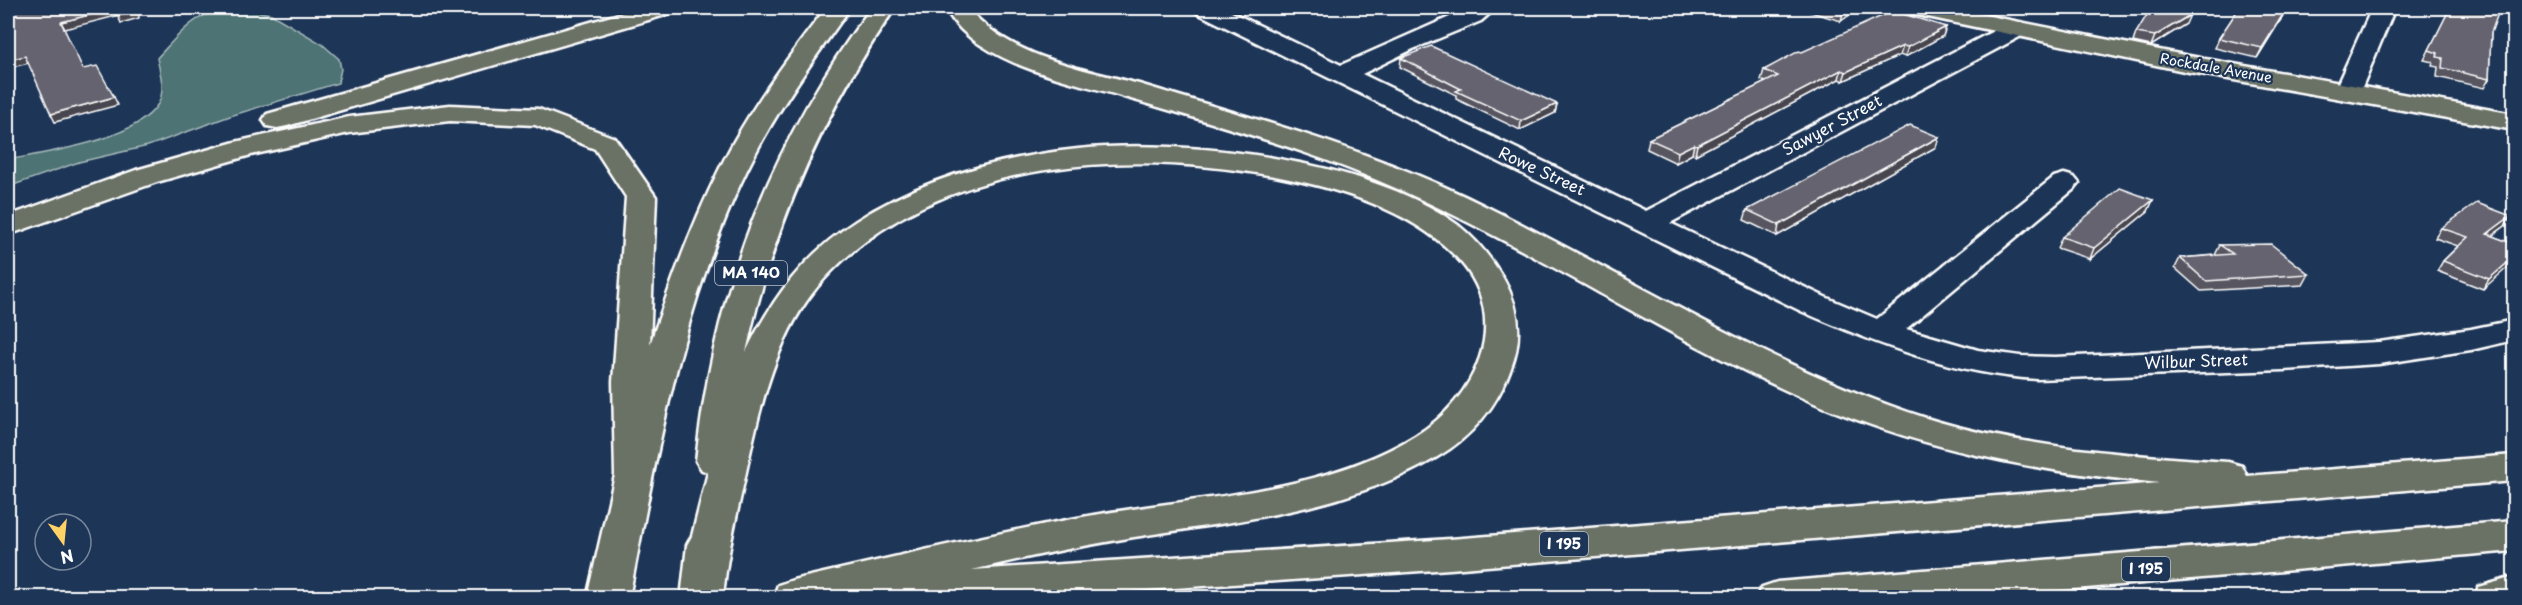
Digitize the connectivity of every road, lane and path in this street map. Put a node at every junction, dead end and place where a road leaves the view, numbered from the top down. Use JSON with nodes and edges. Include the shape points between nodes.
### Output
{"nodes":[{"id":1,"x":664,"y":8,"type":"edge"},
{"id":2,"x":838,"y":8,"type":"edge"},
{"id":3,"x":883,"y":8,"type":"edge"},
{"id":4,"x":956,"y":8,"type":"edge"},
{"id":5,"x":1204,"y":8,"type":"edge"},
{"id":6,"x":1485,"y":8,"type":"edge"},
{"id":7,"x":1918,"y":8,"type":"edge"},
{"id":8,"x":2383,"y":8,"type":"edge"},
{"id":9,"x":2016,"y":28,"type":"junction"},
{"id":10,"x":1342,"y":74,"type":"junction"},
{"id":11,"x":2347,"y":92,"type":"junction"},
{"id":12,"x":2514,"y":122,"type":"edge"},
{"id":13,"x":2064,"y":183,"type":"dead end"},
{"id":14,"x":8,"y":205,"type":"edge"},
{"id":15,"x":1648,"y":222,"type":"junction"},
{"id":16,"x":8,"y":226,"type":"edge"},
{"id":17,"x":2514,"y":330,"type":"edge"},
{"id":18,"x":1881,"y":333,"type":"junction"},
{"id":19,"x":2514,"y":468,"type":"edge"},
{"id":20,"x":634,"y":474,"type":"junction"},
{"id":21,"x":2335,"y":483,"type":"junction"},
{"id":22,"x":2514,"y":536,"type":"edge"},
{"id":23,"x":703,"y":582,"type":"edge"},
{"id":24,"x":2514,"y":593,"type":"edge"},
{"id":25,"x":608,"y":597,"type":"edge"},
{"id":26,"x":787,"y":597,"type":"edge"},
{"id":27,"x":1777,"y":597,"type":"edge"},
{"id":28,"x":2494,"y":597,"type":"edge"}],
"edges":[{"from":1,"to":14,"type":"main road","via":[[200,143]]},
{"from":2,"to":20,"type":"main road","number":"MA 140","via":[[770,98],[725,182],[677,310]]},
{"from":3,"to":23,"type":"main road","number":"MA 140","via":[[846,59],[808,125],[744,295],[719,412]]},
{"from":4,"to":21,"type":"main road","via":[[973,28],[1021,55],[1294,140],[1417,186],[1505,227],[1751,361],[1858,408],[1938,433],[2063,457]]},
{"from":5,"to":10,"type":"street","name":"Rowe Street"},
{"from":6,"to":10,"type":"street"},
{"from":7,"to":9,"type":"main road","name":"Rockdale Avenue"},
{"from":8,"to":11,"type":"street"},
{"from":9,"to":11,"type":"main road","name":"Rockdale Avenue"},
{"from":9,"to":15,"type":"street","name":"Sawyer Street"},
{"from":10,"to":15,"type":"street","name":"Rowe Street"},
{"from":11,"to":12,"type":"main road","name":"Rockdale Avenue"},
{"from":13,"to":18,"type":"street"},
{"from":15,"to":18,"type":"street","name":"Rowe Street","via":[[1804,300]]},
{"from":16,"to":20,"type":"main road","via":[[189,163],[257,144],[352,125],[465,112],[528,116],[576,128],[620,157],[638,183],[641,196],[631,382]]},
{"from":17,"to":18,"type":"street","name":"Wilbur Street","via":[[2459,342],[2351,353],[2041,368],[1974,360]]},
{"from":19,"to":21,"type":"main road","number":"I 195"},
{"from":20,"to":25,"type":"main road","number":"MA 140"},
{"from":21,"to":26,"type":"main road","number":"I 195","via":[[1438,555]]},
{"from":22,"to":27,"type":"main road","number":"I 195"},
{"from":23,"to":26,"type":"main road","via":[[728,468],[771,332],[796,292],[860,233],[943,190],[1011,169],[1094,157],[1182,156],[1275,167],[1355,187],[1423,217],[1475,256],[1492,282],[1501,310],[1503,339],[1494,372],[1474,406],[1442,437],[1409,456],[1329,487],[1273,501],[1089,531]]},
{"from":24,"to":28,"type":"main road"}]}
